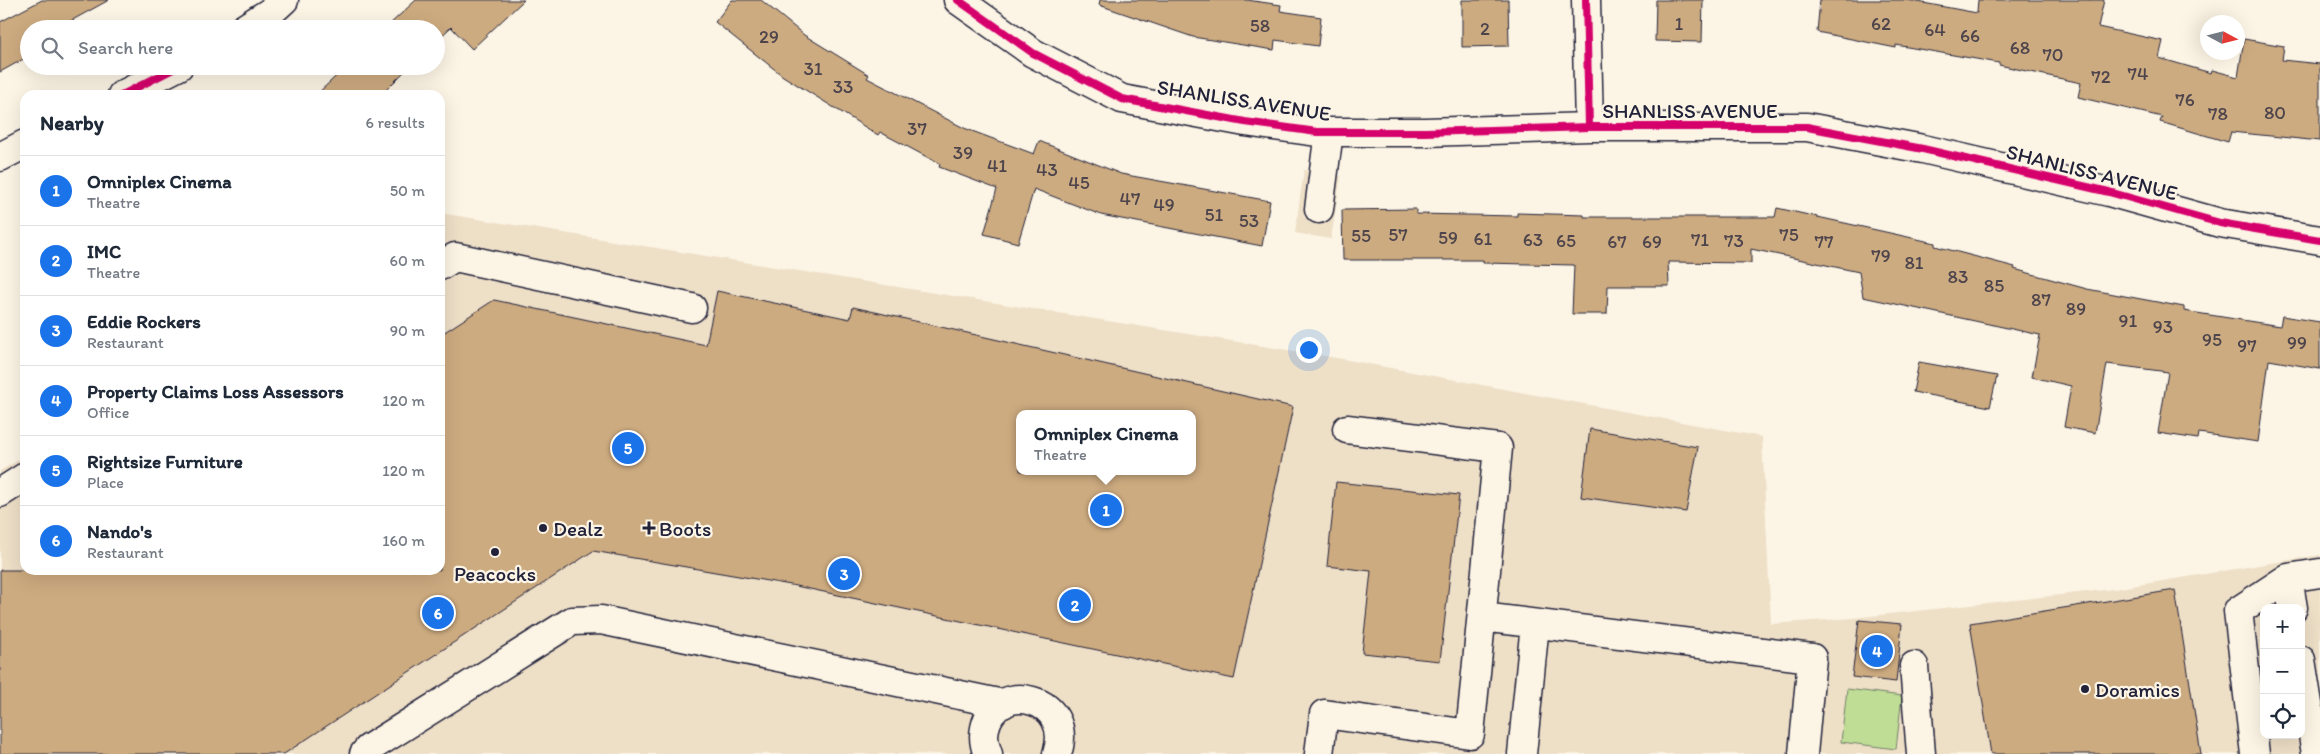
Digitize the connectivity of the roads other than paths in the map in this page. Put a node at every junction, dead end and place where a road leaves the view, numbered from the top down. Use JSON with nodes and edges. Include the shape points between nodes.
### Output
{"nodes":[{"id":1,"x":284,"y":0,"type":"edge"},
{"id":2,"x":958,"y":0,"type":"edge"},
{"id":3,"x":1586,"y":0,"type":"edge"},
{"id":4,"x":257,"y":20,"type":"edge"},
{"id":5,"x":161,"y":75,"type":"edge"},
{"id":6,"x":132,"y":90,"type":"edge"},
{"id":7,"x":1589,"y":127,"type":"junction"},
{"id":8,"x":1330,"y":132,"type":"junction"},
{"id":9,"x":20,"y":147,"type":"edge"},
{"id":10,"x":0,"y":157,"type":"edge"},
{"id":11,"x":1319,"y":209,"type":"dead end"},
{"id":12,"x":2320,"y":240,"type":"edge"},
{"id":13,"x":445,"y":263,"type":"edge"},
{"id":14,"x":692,"y":308,"type":"dead end"},
{"id":15,"x":1347,"y":429,"type":"dead end"},
{"id":16,"x":20,"y":481,"type":"edge"},
{"id":17,"x":0,"y":493,"type":"edge"},
{"id":18,"x":2320,"y":574,"type":"edge"},
{"id":19,"x":2288,"y":578,"type":"junction"},
{"id":20,"x":2292,"y":604,"type":"edge"},
{"id":21,"x":1482,"y":617,"type":"junction"},
{"id":22,"x":1535,"y":624,"type":"junction"},
{"id":23,"x":1914,"y":666,"type":"dead end"},
{"id":24,"x":2305,"y":685,"type":"edge"},
{"id":25,"x":1003,"y":704,"type":"junction"},
{"id":26,"x":364,"y":754,"type":"edge"},
{"id":27,"x":988,"y":754,"type":"edge"},
{"id":28,"x":1057,"y":754,"type":"edge"},
{"id":29,"x":1319,"y":754,"type":"edge"},
{"id":30,"x":1522,"y":754,"type":"edge"},
{"id":31,"x":1803,"y":754,"type":"edge"},
{"id":32,"x":1921,"y":754,"type":"edge"},
{"id":33,"x":2255,"y":754,"type":"edge"},
{"id":34,"x":2316,"y":754,"type":"edge"}],
"edges":[{"from":1,"to":4,"type":"street"},
{"from":2,"to":8,"type":"street","name":"SHANLISS AVENUE","via":[[1032,53],[1122,98],[1244,122]]},
{"from":3,"to":7,"type":"street"},
{"from":5,"to":6,"type":"street"},
{"from":7,"to":8,"type":"street","name":"SHANLISS AVENUE"},
{"from":7,"to":12,"type":"street","name":"SHANLISS AVENUE","via":[[1807,127],[1933,151],[2220,222]]},
{"from":8,"to":11,"type":"street"},
{"from":9,"to":10,"type":"street"},
{"from":13,"to":14,"type":"street","via":[[455,257]]},
{"from":15,"to":21,"type":"street","via":[[1498,448]]},
{"from":16,"to":17,"type":"street"},
{"from":18,"to":19,"type":"street"},
{"from":19,"to":20,"type":"street"},
{"from":19,"to":33,"type":"street","via":[[2238,612]]},
{"from":21,"to":22,"type":"street"},
{"from":21,"to":29,"type":"street","via":[[1470,734],[1324,714]]},
{"from":22,"to":30,"type":"street"},
{"from":22,"to":31,"type":"street","via":[[1812,658]]},
{"from":23,"to":32,"type":"street"},
{"from":24,"to":34,"type":"street"},
{"from":25,"to":26,"type":"street","via":[[600,620],[572,620],[368,748]]},
{"from":25,"to":27,"type":"street","via":[[986,723],[984,736]]},
{"from":25,"to":28,"type":"street","via":[[1027,699],[1049,708],[1060,730],[1061,743]]}]}
